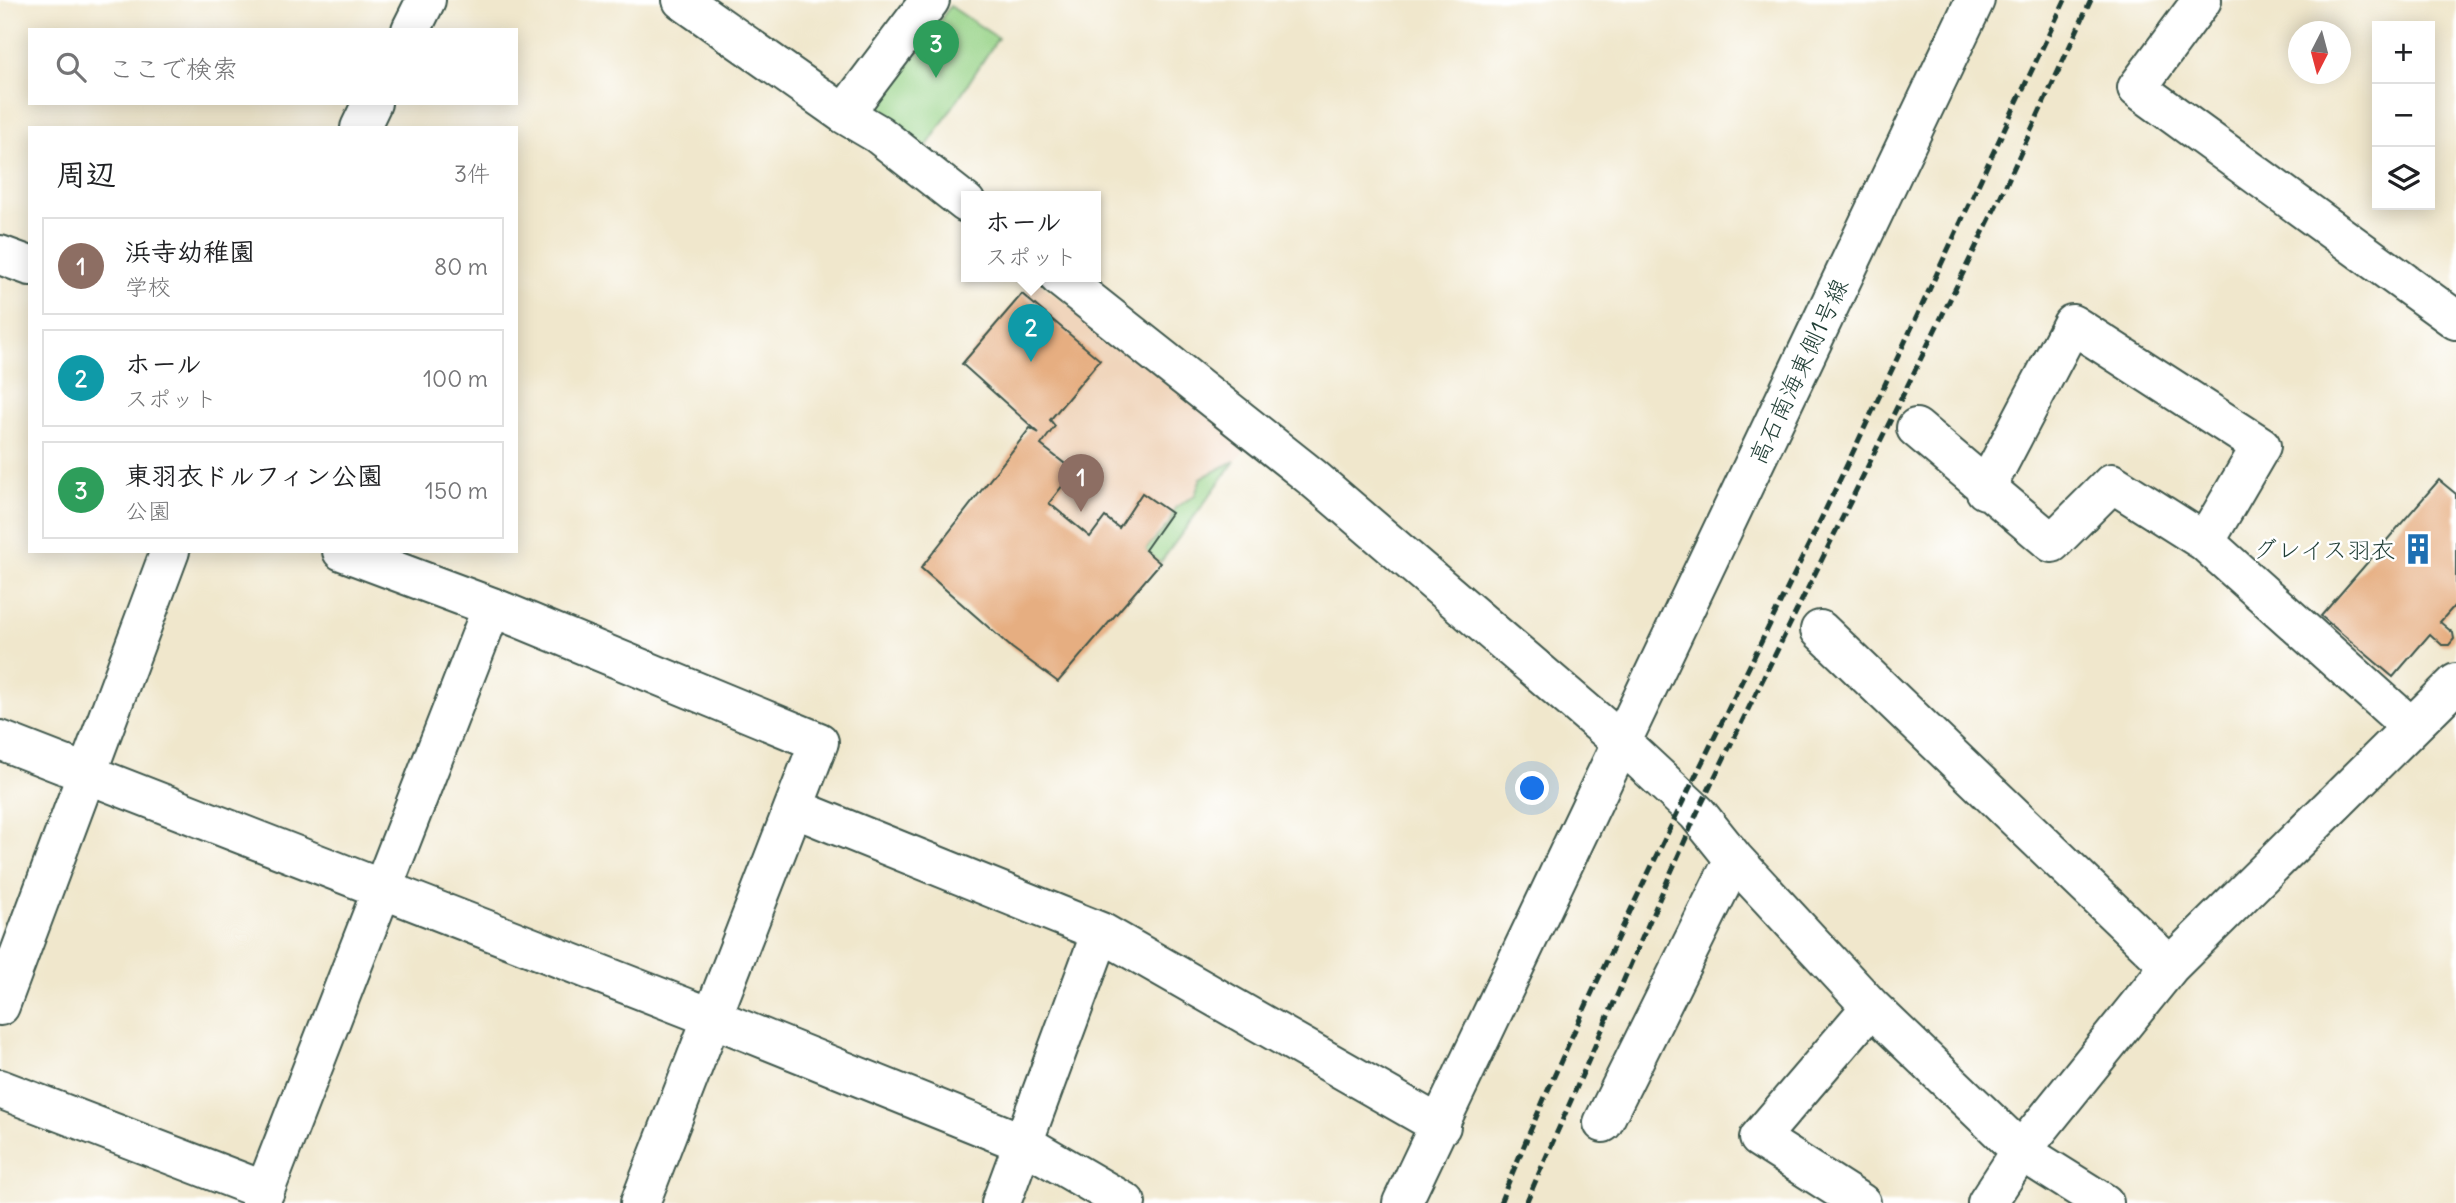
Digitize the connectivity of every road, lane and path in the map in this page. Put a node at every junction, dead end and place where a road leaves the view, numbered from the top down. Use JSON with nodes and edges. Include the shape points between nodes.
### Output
{"nodes":[{"id":1,"x":426,"y":0,"type":"edge"},
{"id":2,"x":682,"y":0,"type":"edge"},
{"id":3,"x":930,"y":0,"type":"edge"},
{"id":4,"x":1975,"y":0,"type":"edge"},
{"id":5,"x":2202,"y":0,"type":"edge"},
{"id":6,"x":412,"y":28,"type":"edge"},
{"id":7,"x":372,"y":105,"type":"edge"},
{"id":8,"x":844,"y":114,"type":"junction"},
{"id":9,"x":361,"y":126,"type":"edge"},
{"id":10,"x":961,"y":199,"type":"edge"},
{"id":11,"x":0,"y":255,"type":"edge"},
{"id":12,"x":28,"y":266,"type":"edge"},
{"id":13,"x":1066,"y":282,"type":"edge"},
{"id":14,"x":2456,"y":320,"type":"edge"},
{"id":15,"x":1916,"y":428,"type":"dead end"},
{"id":16,"x":1985,"y":490,"type":"junction"},
{"id":17,"x":2205,"y":542,"type":"junction"},
{"id":18,"x":169,"y":553,"type":"edge"},
{"id":19,"x":347,"y":553,"type":"edge"},
{"id":20,"x":492,"y":607,"type":"junction"},
{"id":21,"x":1820,"y":630,"type":"dead end"},
{"id":22,"x":2455,"y":685,"type":"edge"},
{"id":23,"x":2410,"y":726,"type":"junction"},
{"id":24,"x":0,"y":740,"type":"edge"},
{"id":25,"x":1621,"y":742,"type":"junction"},
{"id":26,"x":89,"y":773,"type":"junction"},
{"id":27,"x":794,"y":808,"type":"junction"},
{"id":28,"x":1734,"y":859,"type":"junction"},
{"id":29,"x":380,"y":890,"type":"junction"},
{"id":30,"x":1101,"y":932,"type":"junction"},
{"id":31,"x":2170,"y":966,"type":"junction"},
{"id":32,"x":0,"y":1006,"type":"edge"},
{"id":33,"x":1871,"y":1007,"type":"junction"},
{"id":34,"x":713,"y":1018,"type":"junction"},
{"id":35,"x":0,"y":1089,"type":"edge"},
{"id":36,"x":1603,"y":1123,"type":"dead end"},
{"id":37,"x":1441,"y":1126,"type":"junction"},
{"id":38,"x":1023,"y":1143,"type":"junction"},
{"id":39,"x":2021,"y":1151,"type":"junction"},
{"id":40,"x":262,"y":1197,"type":"edge"},
{"id":41,"x":640,"y":1203,"type":"edge"},
{"id":42,"x":1000,"y":1203,"type":"edge"},
{"id":43,"x":1126,"y":1203,"type":"edge"},
{"id":44,"x":1402,"y":1203,"type":"edge"},
{"id":45,"x":1861,"y":1203,"type":"edge"},
{"id":46,"x":1987,"y":1203,"type":"edge"},
{"id":47,"x":2104,"y":1203,"type":"edge"}],
"edges":[{"from":1,"to":6,"type":"street"},
{"from":2,"to":8,"type":"street"},
{"from":3,"to":8,"type":"street"},
{"from":4,"to":25,"type":"street","name":"高石南海東側1号線"},
{"from":5,"to":14,"type":"street","via":[[2137,88]]},
{"from":7,"to":9,"type":"street"},
{"from":8,"to":10,"type":"street","via":[[878,134]]},
{"from":11,"to":12,"type":"street"},
{"from":13,"to":25,"type":"street","via":[[1313,478]]},
{"from":15,"to":16,"type":"street"},
{"from":16,"to":17,"type":"street","via":[[2052,543],[2112,483]]},
{"from":16,"to":17,"type":"street","via":[[2072,324],[2261,446]]},
{"from":17,"to":23,"type":"street"},
{"from":18,"to":26,"type":"street"},
{"from":19,"to":20,"type":"street"},
{"from":20,"to":27,"type":"street","via":[[819,741]]},
{"from":20,"to":29,"type":"street"},
{"from":21,"to":31,"type":"street"},
{"from":22,"to":23,"type":"street"},
{"from":23,"to":31,"type":"street"},
{"from":24,"to":26,"type":"street"},
{"from":25,"to":28,"type":"street","via":[[1697,813]]},
{"from":25,"to":37,"type":"street","name":"高石南海東側1号線"},
{"from":26,"to":29,"type":"street"},
{"from":26,"to":32,"type":"street"},
{"from":27,"to":30,"type":"street"},
{"from":27,"to":34,"type":"street"},
{"from":28,"to":33,"type":"street"},
{"from":28,"to":36,"type":"street"},
{"from":29,"to":34,"type":"street"},
{"from":29,"to":40,"type":"street"},
{"from":30,"to":37,"type":"street"},
{"from":30,"to":38,"type":"street"},
{"from":31,"to":39,"type":"street"},
{"from":33,"to":39,"type":"street"},
{"from":33,"to":45,"type":"street","via":[[1759,1138]]},
{"from":34,"to":38,"type":"street"},
{"from":34,"to":41,"type":"street"},
{"from":35,"to":40,"type":"street"},
{"from":37,"to":44,"type":"street","name":"高石南海東側1号線"},
{"from":38,"to":42,"type":"street"},
{"from":38,"to":43,"type":"street"},
{"from":39,"to":46,"type":"street"},
{"from":39,"to":47,"type":"street"}]}
